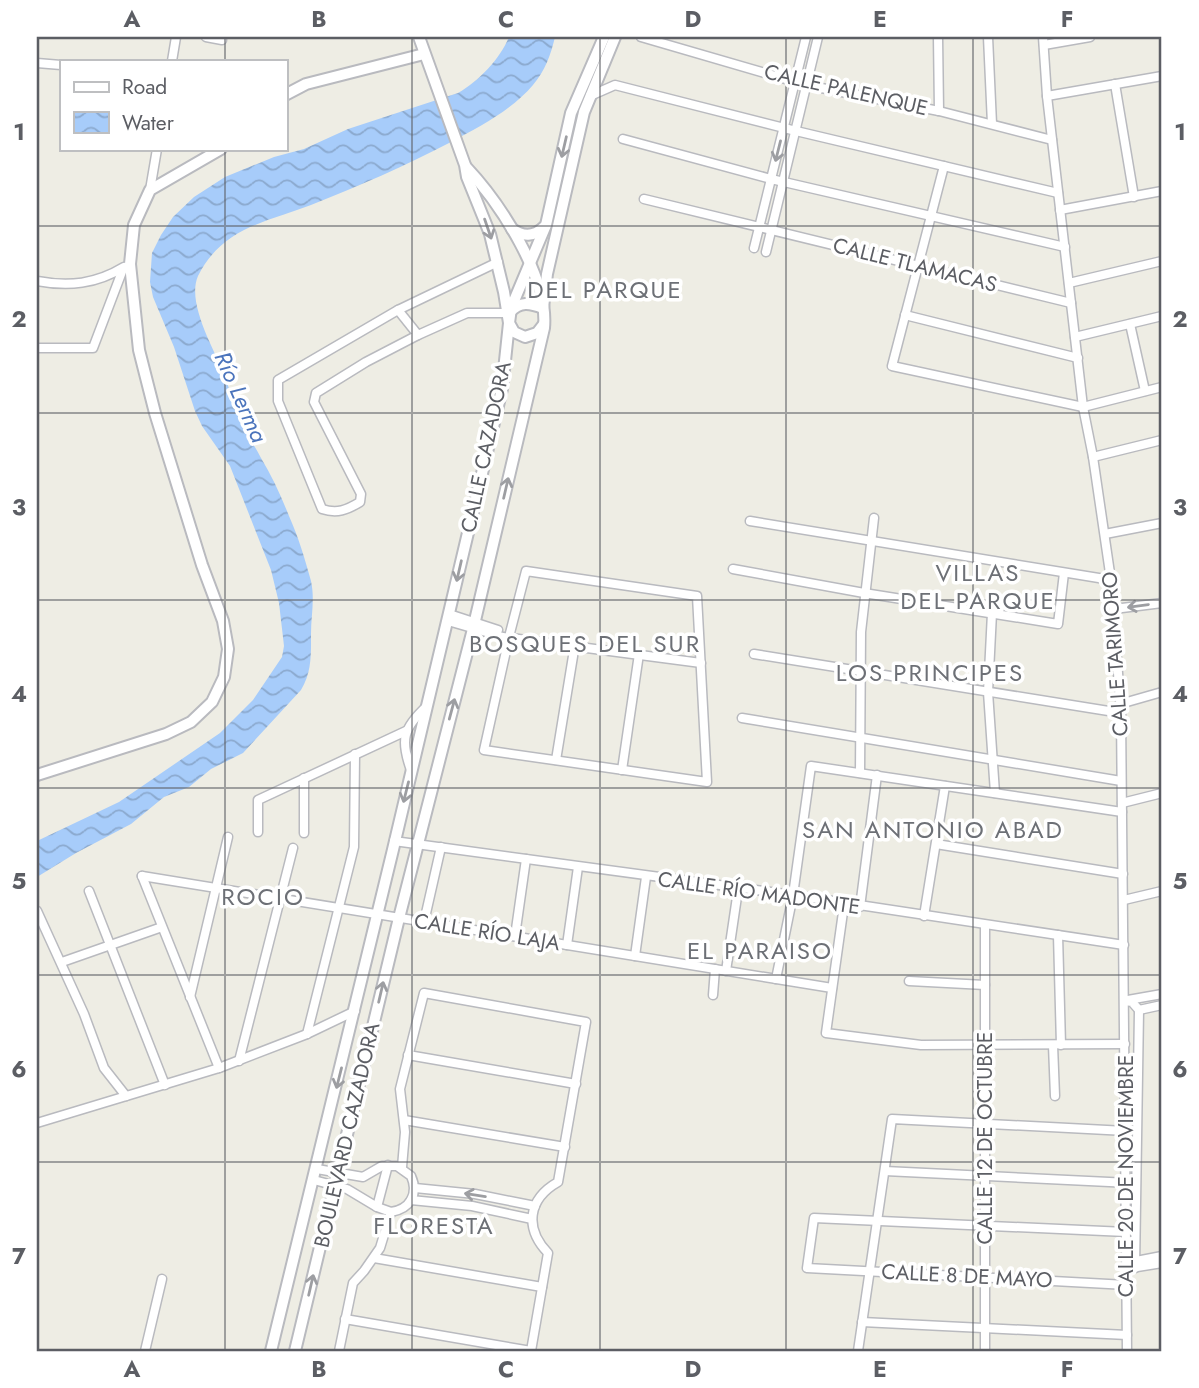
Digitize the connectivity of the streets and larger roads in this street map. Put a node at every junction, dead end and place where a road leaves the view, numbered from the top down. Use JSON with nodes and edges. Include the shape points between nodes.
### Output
{"nodes":[{"id":1,"x":176,"y":37,"type":"edge"},
{"id":2,"x":206,"y":37,"type":"edge"},
{"id":3,"x":419,"y":37,"type":"edge"},
{"id":4,"x":604,"y":37,"type":"edge"},
{"id":5,"x":615,"y":37,"type":"edge"},
{"id":6,"x":641,"y":37,"type":"edge"},
{"id":7,"x":806,"y":37,"type":"edge"},
{"id":8,"x":818,"y":37,"type":"edge"},
{"id":9,"x":937,"y":37,"type":"edge"},
{"id":10,"x":988,"y":37,"type":"edge"},
{"id":11,"x":1090,"y":37,"type":"edge"},
{"id":12,"x":222,"y":40,"type":"dead end"},
{"id":13,"x":1043,"y":41,"type":"edge"},
{"id":14,"x":424,"y":54,"type":"junction"},
{"id":15,"x":172,"y":60,"type":"edge"},
{"id":16,"x":37,"y":63,"type":"edge"},
{"id":17,"x":60,"y":65,"type":"edge"},
{"id":18,"x":1162,"y":76,"type":"edge"},
{"id":19,"x":795,"y":81,"type":"junction"},
{"id":20,"x":1115,"y":84,"type":"junction"},
{"id":21,"x":806,"y":85,"type":"junction"},
{"id":22,"x":287,"y":94,"type":"edge"},
{"id":23,"x":590,"y":96,"type":"junction"},
{"id":24,"x":1047,"y":96,"type":"junction"},
{"id":25,"x":576,"y":102,"type":"junction"},
{"id":26,"x":939,"y":111,"type":"junction"},
{"id":27,"x":992,"y":124,"type":"junction"},
{"id":28,"x":784,"y":128,"type":"junction"},
{"id":29,"x":796,"y":131,"type":"junction"},
{"id":30,"x":623,"y":139,"type":"dead end"},
{"id":31,"x":1052,"y":140,"type":"junction"},
{"id":32,"x":157,"y":150,"type":"edge"},
{"id":33,"x":219,"y":150,"type":"edge"},
{"id":34,"x":465,"y":165,"type":"junction"},
{"id":35,"x":944,"y":166,"type":"junction"},
{"id":36,"x":771,"y":179,"type":"junction"},
{"id":37,"x":783,"y":182,"type":"junction"},
{"id":38,"x":150,"y":190,"type":"junction"},
{"id":39,"x":1162,"y":191,"type":"edge"},
{"id":40,"x":1058,"y":192,"type":"junction"},
{"id":41,"x":1134,"y":197,"type":"junction"},
{"id":42,"x":644,"y":199,"type":"dead end"},
{"id":43,"x":1060,"y":211,"type":"junction"},
{"id":44,"x":931,"y":216,"type":"junction"},
{"id":45,"x":546,"y":225,"type":"junction"},
{"id":46,"x":759,"y":227,"type":"junction"},
{"id":47,"x":512,"y":228,"type":"junction"},
{"id":48,"x":772,"y":230,"type":"junction"},
{"id":49,"x":1065,"y":247,"type":"junction"},
{"id":50,"x":754,"y":248,"type":"dead end"},
{"id":51,"x":766,"y":252,"type":"dead end"},
{"id":52,"x":1162,"y":261,"type":"edge"},
{"id":53,"x":498,"y":262,"type":"junction"},
{"id":54,"x":530,"y":265,"type":"junction"},
{"id":55,"x":126,"y":266,"type":"junction"},
{"id":56,"x":918,"y":266,"type":"junction"},
{"id":57,"x":37,"y":282,"type":"edge"},
{"id":58,"x":1069,"y":284,"type":"junction"},
{"id":59,"x":1072,"y":303,"type":"junction"},
{"id":60,"x":543,"y":309,"type":"junction"},
{"id":61,"x":398,"y":310,"type":"junction"},
{"id":62,"x":905,"y":315,"type":"junction"},
{"id":63,"x":508,"y":316,"type":"junction"},
{"id":64,"x":1162,"y":316,"type":"edge"},
{"id":65,"x":545,"y":323,"type":"junction"},
{"id":66,"x":1130,"y":324,"type":"junction"},
{"id":67,"x":418,"y":335,"type":"junction"},
{"id":68,"x":1075,"y":337,"type":"junction"},
{"id":69,"x":37,"y":348,"type":"edge"},
{"id":70,"x":1078,"y":358,"type":"junction"},
{"id":71,"x":1162,"y":387,"type":"edge"},
{"id":72,"x":1144,"y":391,"type":"junction"},
{"id":73,"x":1083,"y":407,"type":"junction"},
{"id":74,"x":1162,"y":440,"type":"edge"},
{"id":75,"x":1093,"y":457,"type":"junction"},
{"id":76,"x":874,"y":517,"type":"dead end"},
{"id":77,"x":750,"y":521,"type":"dead end"},
{"id":78,"x":1162,"y":523,"type":"edge"},
{"id":79,"x":1105,"y":534,"type":"junction"},
{"id":80,"x":871,"y":540,"type":"junction"},
{"id":81,"x":733,"y":569,"type":"dead end"},
{"id":82,"x":1064,"y":573,"type":"junction"},
{"id":83,"x":1111,"y":580,"type":"junction"},
{"id":84,"x":864,"y":593,"type":"junction"},
{"id":85,"x":1162,"y":603,"type":"edge"},
{"id":86,"x":1114,"y":609,"type":"junction"},
{"id":87,"x":992,"y":613,"type":"junction"},
{"id":88,"x":449,"y":618,"type":"junction"},
{"id":89,"x":474,"y":626,"type":"junction"},
{"id":90,"x":512,"y":636,"type":"junction"},
{"id":91,"x":575,"y":645,"type":"junction"},
{"id":92,"x":639,"y":654,"type":"junction"},
{"id":93,"x":754,"y":654,"type":"dead end"},
{"id":94,"x":701,"y":663,"type":"junction"},
{"id":95,"x":859,"y":671,"type":"junction"},
{"id":96,"x":988,"y":692,"type":"junction"},
{"id":97,"x":1162,"y":692,"type":"edge"},
{"id":98,"x":427,"y":706,"type":"junction"},
{"id":99,"x":1120,"y":708,"type":"junction"},
{"id":100,"x":742,"y":718,"type":"dead end"},
{"id":101,"x":406,"y":731,"type":"junction"},
{"id":102,"x":858,"y":737,"type":"junction"},
{"id":103,"x":355,"y":754,"type":"junction"},
{"id":104,"x":556,"y":760,"type":"junction"},
{"id":105,"x":992,"y":760,"type":"junction"},
{"id":106,"x":411,"y":770,"type":"junction"},
{"id":107,"x":622,"y":770,"type":"junction"},
{"id":108,"x":860,"y":773,"type":"junction"},
{"id":109,"x":37,"y":775,"type":"edge"},
{"id":110,"x":877,"y":775,"type":"junction"},
{"id":111,"x":304,"y":778,"type":"junction"},
{"id":112,"x":1121,"y":781,"type":"junction"},
{"id":113,"x":945,"y":786,"type":"junction"},
{"id":114,"x":995,"y":793,"type":"junction"},
{"id":115,"x":1162,"y":793,"type":"edge"},
{"id":116,"x":1122,"y":808,"type":"junction"},
{"id":117,"x":258,"y":832,"type":"dead end"},
{"id":118,"x":304,"y":833,"type":"dead end"},
{"id":119,"x":228,"y":837,"type":"dead end"},
{"id":120,"x":394,"y":841,"type":"junction"},
{"id":121,"x":417,"y":844,"type":"junction"},
{"id":122,"x":936,"y":844,"type":"junction"},
{"id":123,"x":441,"y":847,"type":"junction"},
{"id":124,"x":293,"y":848,"type":"dead end"},
{"id":125,"x":526,"y":859,"type":"junction"},
{"id":126,"x":578,"y":867,"type":"junction"},
{"id":127,"x":1123,"y":874,"type":"junction"},
{"id":128,"x":646,"y":877,"type":"junction"},
{"id":129,"x":216,"y":888,"type":"junction"},
{"id":130,"x":738,"y":890,"type":"junction"},
{"id":131,"x":89,"y":891,"type":"dead end"},
{"id":132,"x":1162,"y":891,"type":"edge"},
{"id":133,"x":793,"y":895,"type":"junction"},
{"id":134,"x":281,"y":898,"type":"junction"},
{"id":135,"x":1124,"y":900,"type":"junction"},
{"id":136,"x":844,"y":905,"type":"junction"},
{"id":137,"x":859,"y":907,"type":"junction"},
{"id":138,"x":338,"y":908,"type":"junction"},
{"id":139,"x":37,"y":911,"type":"edge"},
{"id":140,"x":376,"y":914,"type":"junction"},
{"id":141,"x":924,"y":916,"type":"junction"},
{"id":142,"x":399,"y":918,"type":"junction"},
{"id":143,"x":424,"y":922,"type":"junction"},
{"id":144,"x":985,"y":925,"type":"junction"},
{"id":145,"x":162,"y":927,"type":"junction"},
{"id":146,"x":1058,"y":935,"type":"junction"},
{"id":147,"x":515,"y":936,"type":"junction"},
{"id":148,"x":110,"y":945,"type":"junction"},
{"id":149,"x":567,"y":945,"type":"junction"},
{"id":150,"x":1124,"y":945,"type":"junction"},
{"id":151,"x":635,"y":956,"type":"junction"},
{"id":152,"x":62,"y":962,"type":"junction"},
{"id":153,"x":715,"y":969,"type":"junction"},
{"id":154,"x":726,"y":971,"type":"junction"},
{"id":155,"x":776,"y":979,"type":"junction"},
{"id":156,"x":909,"y":981,"type":"dead end"},
{"id":157,"x":985,"y":985,"type":"junction"},
{"id":158,"x":832,"y":988,"type":"junction"},
{"id":159,"x":1162,"y":994,"type":"edge"},
{"id":160,"x":713,"y":995,"type":"dead end"},
{"id":161,"x":190,"y":997,"type":"junction"},
{"id":162,"x":1125,"y":1001,"type":"junction"},
{"id":163,"x":1162,"y":1005,"type":"edge"},
{"id":164,"x":1139,"y":1010,"type":"junction"},
{"id":165,"x":355,"y":1011,"type":"junction"},
{"id":166,"x":307,"y":1034,"type":"junction"},
{"id":167,"x":1125,"y":1044,"type":"junction"},
{"id":168,"x":985,"y":1045,"type":"junction"},
{"id":169,"x":1057,"y":1045,"type":"junction"},
{"id":170,"x":408,"y":1055,"type":"junction"},
{"id":171,"x":239,"y":1060,"type":"junction"},
{"id":172,"x":219,"y":1068,"type":"junction"},
{"id":173,"x":576,"y":1084,"type":"junction"},
{"id":174,"x":165,"y":1085,"type":"junction"},
{"id":175,"x":126,"y":1096,"type":"junction"},
{"id":176,"x":1055,"y":1096,"type":"dead end"},
{"id":177,"x":404,"y":1120,"type":"junction"},
{"id":178,"x":37,"y":1123,"type":"edge"},
{"id":179,"x":985,"y":1124,"type":"junction"},
{"id":180,"x":1126,"y":1131,"type":"junction"},
{"id":181,"x":565,"y":1147,"type":"junction"},
{"id":182,"x":388,"y":1165,"type":"junction"},
{"id":183,"x":402,"y":1167,"type":"junction"},
{"id":184,"x":885,"y":1171,"type":"junction"},
{"id":185,"x":315,"y":1174,"type":"junction"},
{"id":186,"x":338,"y":1174,"type":"junction"},
{"id":187,"x":985,"y":1175,"type":"junction"},
{"id":188,"x":1125,"y":1183,"type":"junction"},
{"id":189,"x":1137,"y":1183,"type":"junction"},
{"id":190,"x":335,"y":1185,"type":"junction"},
{"id":191,"x":415,"y":1188,"type":"junction"},
{"id":192,"x":411,"y":1200,"type":"junction"},
{"id":193,"x":535,"y":1206,"type":"junction"},
{"id":194,"x":377,"y":1207,"type":"junction"},
{"id":195,"x":391,"y":1212,"type":"junction"},
{"id":196,"x":532,"y":1219,"type":"junction"},
{"id":197,"x":877,"y":1221,"type":"junction"},
{"id":198,"x":985,"y":1226,"type":"junction"},
{"id":199,"x":1126,"y":1232,"type":"junction"},
{"id":200,"x":1162,"y":1256,"type":"edge"},
{"id":201,"x":374,"y":1258,"type":"junction"},
{"id":202,"x":1162,"y":1263,"type":"edge"},
{"id":203,"x":1131,"y":1265,"type":"junction"},
{"id":204,"x":870,"y":1271,"type":"junction"},
{"id":205,"x":985,"y":1277,"type":"junction"},
{"id":206,"x":162,"y":1279,"type":"dead end"},
{"id":207,"x":1127,"y":1285,"type":"junction"},
{"id":208,"x":542,"y":1287,"type":"junction"},
{"id":209,"x":345,"y":1319,"type":"junction"},
{"id":210,"x":862,"y":1322,"type":"junction"},
{"id":211,"x":985,"y":1328,"type":"junction"},
{"id":212,"x":1127,"y":1335,"type":"junction"},
{"id":213,"x":145,"y":1351,"type":"edge"},
{"id":214,"x":271,"y":1351,"type":"edge"},
{"id":215,"x":295,"y":1351,"type":"edge"},
{"id":216,"x":339,"y":1351,"type":"edge"},
{"id":217,"x":531,"y":1351,"type":"edge"},
{"id":218,"x":858,"y":1351,"type":"edge"},
{"id":219,"x":985,"y":1351,"type":"edge"},
{"id":220,"x":1127,"y":1351,"type":"edge"}],
"edges":[{"from":1,"to":15,"type":"street"},
{"from":2,"to":12,"type":"street"},
{"from":3,"to":14,"type":"street"},
{"from":4,"to":25,"type":"street"},
{"from":5,"to":23,"type":"street"},
{"from":6,"to":19,"type":"street","name":"CALLE PALENQUE"},
{"from":7,"to":19,"type":"street"},
{"from":8,"to":21,"type":"street"},
{"from":9,"to":26,"type":"street"},
{"from":10,"to":27,"type":"street"},
{"from":11,"to":13,"type":"street"},
{"from":13,"to":24,"type":"street","name":"CALLE TARIMORO"},
{"from":14,"to":22,"type":"street","via":[[306,84]]},
{"from":14,"to":34,"type":"street"},
{"from":16,"to":17,"type":"street"},
{"from":18,"to":20,"type":"street"},
{"from":19,"to":21,"type":"street","name":"CALLE PALENQUE"},
{"from":19,"to":28,"type":"street"},
{"from":20,"to":24,"type":"street"},
{"from":20,"to":41,"type":"street"},
{"from":21,"to":26,"type":"street","name":"CALLE PALENQUE"},
{"from":21,"to":29,"type":"street"},
{"from":23,"to":25,"type":"street"},
{"from":23,"to":28,"type":"street","via":[[615,85]]},
{"from":23,"to":60,"type":"street","via":[[547,274]]},
{"from":24,"to":31,"type":"street","name":"CALLE TARIMORO"},
{"from":25,"to":45,"type":"street","one_way":true},
{"from":26,"to":27,"type":"street","name":"CALLE PALENQUE"},
{"from":27,"to":31,"type":"street","name":"CALLE PALENQUE"},
{"from":28,"to":29,"type":"street"},
{"from":28,"to":36,"type":"street","one_way":true},
{"from":29,"to":35,"type":"street"},
{"from":29,"to":37,"type":"street"},
{"from":30,"to":36,"type":"street"},
{"from":31,"to":40,"type":"street","name":"CALLE TARIMORO"},
{"from":32,"to":38,"type":"street"},
{"from":33,"to":38,"type":"street"},
{"from":34,"to":47,"type":"street","name":"CALLE CAZADORA"},
{"from":34,"to":53,"type":"street","name":"CALLE CAZADORA","one_way":true},
{"from":35,"to":40,"type":"street"},
{"from":35,"to":44,"type":"street"},
{"from":36,"to":37,"type":"street"},
{"from":36,"to":46,"type":"street"},
{"from":37,"to":44,"type":"street"},
{"from":37,"to":48,"type":"street"},
{"from":38,"to":55,"type":"street","via":[[134,225]]},
{"from":39,"to":41,"type":"street"},
{"from":40,"to":43,"type":"street","name":"CALLE TARIMORO"},
{"from":41,"to":43,"type":"street"},
{"from":42,"to":46,"type":"street","name":"CALLE TLAMACAS"},
{"from":43,"to":49,"type":"street","name":"CALLE TARIMORO"},
{"from":44,"to":49,"type":"street"},
{"from":44,"to":56,"type":"street"},
{"from":45,"to":47,"type":"street","via":[[530,235]]},
{"from":45,"to":54,"type":"street"},
{"from":46,"to":48,"type":"street","name":"CALLE TLAMACAS"},
{"from":46,"to":50,"type":"street"},
{"from":47,"to":54,"type":"street","name":"CALLE CAZADORA"},
{"from":48,"to":51,"type":"street"},
{"from":48,"to":56,"type":"street","name":"CALLE TLAMACAS"},
{"from":49,"to":58,"type":"street","name":"CALLE TARIMORO"},
{"from":52,"to":58,"type":"street"},
{"from":53,"to":61,"type":"street"},
{"from":53,"to":63,"type":"street","name":"CALLE CAZADORA"},
{"from":54,"to":60,"type":"street","name":"CALLE CAZADORA"},
{"from":54,"to":63,"type":"street"},
{"from":55,"to":57,"type":"street","via":[[83,284]]},
{"from":55,"to":69,"type":"street","via":[[93,348]]},
{"from":55,"to":109,"type":"street","via":[[139,350],[155,413],[223,621],[228,649],[224,677],[212,702],[191,722]]},
{"from":56,"to":59,"type":"street","name":"CALLE TLAMACAS"},
{"from":56,"to":62,"type":"street"},
{"from":58,"to":59,"type":"street","name":"CALLE TARIMORO"},
{"from":59,"to":68,"type":"street","name":"CALLE TARIMORO"},
{"from":60,"to":63,"type":"street","via":[[523,304]]},
{"from":60,"to":65,"type":"street","name":"CALLE CAZADORA"},
{"from":61,"to":67,"type":"street"},
{"from":61,"to":67,"type":"street","via":[[278,380],[278,401],[322,509],[349,509],[360,502],[361,494],[314,402],[316,393]]},
{"from":62,"to":70,"type":"street"},
{"from":62,"to":73,"type":"street","via":[[892,366]]},
{"from":63,"to":65,"type":"street","via":[[514,332],[525,337],[537,333]]},
{"from":63,"to":67,"type":"street","via":[[467,313]]},
{"from":63,"to":88,"type":"street","name":"CALLE CAZADORA","one_way":true,"via":[[502,389]]},
{"from":64,"to":66,"type":"street"},
{"from":89,"to":65,"type":"street","name":"CALLE CAZADORA","one_way":true},
{"from":66,"to":68,"type":"street"},
{"from":66,"to":72,"type":"street"},
{"from":68,"to":70,"type":"street","name":"CALLE TARIMORO"},
{"from":70,"to":73,"type":"street","name":"CALLE TARIMORO"},
{"from":71,"to":72,"type":"street"},
{"from":72,"to":73,"type":"street"},
{"from":73,"to":75,"type":"street","name":"CALLE TARIMORO"},
{"from":74,"to":75,"type":"street"},
{"from":75,"to":79,"type":"street","name":"CALLE TARIMORO"},
{"from":76,"to":80,"type":"street"},
{"from":77,"to":80,"type":"street"},
{"from":78,"to":79,"type":"street"},
{"from":79,"to":83,"type":"street","name":"CALLE TARIMORO"},
{"from":80,"to":82,"type":"street"},
{"from":80,"to":84,"type":"street"},
{"from":81,"to":84,"type":"street"},
{"from":82,"to":83,"type":"street"},
{"from":82,"to":87,"type":"street","via":[[1058,624]]},
{"from":83,"to":86,"type":"street","name":"CALLE TARIMORO"},
{"from":84,"to":87,"type":"street"},
{"from":84,"to":95,"type":"street"},
{"from":85,"to":86,"type":"street","one_way":true},
{"from":86,"to":99,"type":"street","name":"CALLE TARIMORO"},
{"from":87,"to":96,"type":"street"},
{"from":88,"to":89,"type":"street"},
{"from":88,"to":98,"type":"street","name":"CALLE CAZADORA"},
{"from":89,"to":90,"type":"street"},
{"from":121,"to":89,"type":"street","name":"CALLE CAZADORA","one_way":true},
{"from":90,"to":91,"type":"street"},
{"from":90,"to":94,"type":"street","via":[[526,571],[697,596]]},
{"from":90,"to":104,"type":"street","via":[[484,750]]},
{"from":91,"to":92,"type":"street"},
{"from":91,"to":104,"type":"street"},
{"from":92,"to":94,"type":"street"},
{"from":92,"to":107,"type":"street"},
{"from":93,"to":95,"type":"street"},
{"from":94,"to":107,"type":"street","via":[[707,782]]},
{"from":95,"to":96,"type":"street"},
{"from":95,"to":102,"type":"street"},
{"from":96,"to":99,"type":"street"},
{"from":96,"to":105,"type":"street"},
{"from":97,"to":99,"type":"street"},
{"from":98,"to":101,"type":"street"},
{"from":98,"to":106,"type":"street","name":"CALLE CAZADORA"},
{"from":99,"to":112,"type":"street","name":"CALLE TARIMORO"},
{"from":100,"to":102,"type":"street"},
{"from":101,"to":103,"type":"street"},
{"from":101,"to":106,"type":"street","via":[[404,751]]},
{"from":102,"to":105,"type":"street"},
{"from":102,"to":108,"type":"street"},
{"from":103,"to":111,"type":"street"},
{"from":103,"to":138,"type":"street","via":[[354,846]]},
{"from":104,"to":107,"type":"street"},
{"from":105,"to":112,"type":"street"},
{"from":105,"to":114,"type":"street"},
{"from":106,"to":120,"type":"street","name":"CALLE CAZADORA","one_way":true},
{"from":108,"to":110,"type":"street"},
{"from":108,"to":133,"type":"street","via":[[811,766]]},
{"from":110,"to":113,"type":"street"},
{"from":110,"to":137,"type":"street"},
{"from":111,"to":117,"type":"street","via":[[258,800]]},
{"from":111,"to":118,"type":"street"},
{"from":112,"to":116,"type":"street","name":"CALLE TARIMORO"},
{"from":113,"to":114,"type":"street"},
{"from":113,"to":122,"type":"street"},
{"from":114,"to":116,"type":"street"},
{"from":115,"to":116,"type":"street"},
{"from":116,"to":127,"type":"street","name":"CALLE TARIMORO"},
{"from":119,"to":129,"type":"street"},
{"from":120,"to":121,"type":"street","name":"CALLE RÍO MADONTE"},
{"from":120,"to":140,"type":"street","name":"CALLE CAZADORA"},
{"from":121,"to":123,"type":"street","name":"CALLE RÍO MADONTE"},
{"from":121,"to":142,"type":"street","name":"CALLE CAZADORA"},
{"from":122,"to":127,"type":"street"},
{"from":122,"to":141,"type":"street"},
{"from":123,"to":125,"type":"street","name":"CALLE RÍO MADONTE"},
{"from":123,"to":143,"type":"street"},
{"from":124,"to":134,"type":"street"},
{"from":125,"to":126,"type":"street","name":"CALLE RÍO MADONTE"},
{"from":125,"to":147,"type":"street"},
{"from":126,"to":128,"type":"street","name":"CALLE RÍO MADONTE"},
{"from":126,"to":149,"type":"street"},
{"from":127,"to":135,"type":"street","name":"CALLE TARIMORO"},
{"from":128,"to":130,"type":"street","name":"CALLE RÍO MADONTE"},
{"from":128,"to":151,"type":"street"},
{"from":129,"to":134,"type":"street","name":"CALLE RÍO LAJA"},
{"from":129,"to":145,"type":"street","name":"CALLE RÍO LAJA","via":[[142,876]]},
{"from":129,"to":161,"type":"street"},
{"from":130,"to":133,"type":"street","name":"CALLE RÍO MADONTE"},
{"from":130,"to":154,"type":"street"},
{"from":131,"to":148,"type":"street"},
{"from":132,"to":135,"type":"street"},
{"from":133,"to":136,"type":"street","name":"CALLE RÍO MADONTE"},
{"from":133,"to":155,"type":"street"},
{"from":134,"to":138,"type":"street","name":"CALLE RÍO LAJA"},
{"from":134,"to":171,"type":"street"},
{"from":135,"to":150,"type":"street","name":"CALLE TARIMORO"},
{"from":136,"to":137,"type":"street","name":"CALLE RÍO MADONTE"},
{"from":136,"to":158,"type":"street"},
{"from":137,"to":141,"type":"street","name":"CALLE RÍO MADONTE"},
{"from":138,"to":140,"type":"street","name":"CALLE RÍO LAJA"},
{"from":138,"to":166,"type":"street"},
{"from":139,"to":152,"type":"street"},
{"from":140,"to":142,"type":"street","name":"CALLE RÍO LAJA"},
{"from":140,"to":165,"type":"street","name":"CALLE CAZADORA"},
{"from":141,"to":144,"type":"street","name":"CALLE RÍO MADONTE"},
{"from":142,"to":143,"type":"street","name":"CALLE RÍO LAJA"},
{"from":186,"to":142,"type":"street","name":"BOULEVARD CAZADORA","one_way":true},
{"from":143,"to":147,"type":"street","name":"CALLE RÍO LAJA"},
{"from":144,"to":146,"type":"street","name":"CALLE RÍO MADONTE"},
{"from":144,"to":157,"type":"street","name":"CALLE 12 DE OCTUBRE"},
{"from":145,"to":148,"type":"street"},
{"from":145,"to":161,"type":"street"},
{"from":146,"to":150,"type":"street","name":"CALLE RÍO MADONTE"},
{"from":146,"to":169,"type":"street"},
{"from":147,"to":149,"type":"street","name":"CALLE RÍO LAJA"},
{"from":148,"to":152,"type":"street"},
{"from":148,"to":174,"type":"street"},
{"from":149,"to":151,"type":"street","name":"CALLE RÍO LAJA"},
{"from":150,"to":162,"type":"street","name":"CALLE TARIMORO"},
{"from":151,"to":153,"type":"street","name":"CALLE RÍO LAJA"},
{"from":152,"to":175,"type":"street","via":[[104,1068]]},
{"from":153,"to":154,"type":"street","name":"CALLE RÍO LAJA"},
{"from":153,"to":160,"type":"street"},
{"from":154,"to":155,"type":"street","name":"CALLE RÍO LAJA"},
{"from":155,"to":158,"type":"street","name":"CALLE RÍO LAJA"},
{"from":156,"to":157,"type":"street"},
{"from":157,"to":168,"type":"street","name":"CALLE 12 DE OCTUBRE"},
{"from":158,"to":168,"type":"street","via":[[826,1033],[900,1043]]},
{"from":159,"to":162,"type":"street"},
{"from":161,"to":172,"type":"street"},
{"from":162,"to":164,"type":"street"},
{"from":162,"to":167,"type":"street","name":"CALLE 20 DE NOVIEMBRE"},
{"from":163,"to":164,"type":"street"},
{"from":164,"to":189,"type":"street"},
{"from":165,"to":166,"type":"street"},
{"from":165,"to":185,"type":"street","name":"BOULEVARD CAZADORA","one_way":true},
{"from":166,"to":171,"type":"street"},
{"from":167,"to":169,"type":"street"},
{"from":167,"to":180,"type":"street","name":"CALLE 20 DE NOVIEMBRE"},
{"from":168,"to":169,"type":"street"},
{"from":168,"to":179,"type":"street","name":"CALLE 12 DE OCTUBRE"},
{"from":169,"to":176,"type":"street"},
{"from":170,"to":173,"type":"street"},
{"from":170,"to":173,"type":"street","via":[[424,993],[586,1022]]},
{"from":170,"to":177,"type":"street","via":[[400,1089]]},
{"from":171,"to":172,"type":"street"},
{"from":172,"to":174,"type":"street"},
{"from":173,"to":181,"type":"street"},
{"from":174,"to":175,"type":"street"},
{"from":175,"to":178,"type":"street"},
{"from":177,"to":181,"type":"street"},
{"from":177,"to":183,"type":"street"},
{"from":179,"to":180,"type":"street"},
{"from":179,"to":184,"type":"street","via":[[892,1119]]},
{"from":179,"to":187,"type":"street","name":"CALLE 12 DE OCTUBRE"},
{"from":180,"to":188,"type":"street","name":"CALLE 20 DE NOVIEMBRE"},
{"from":181,"to":193,"type":"street","via":[[558,1182]]},
{"from":182,"to":183,"type":"street"},
{"from":182,"to":186,"type":"street","via":[[368,1177]]},
{"from":182,"to":194,"type":"street"},
{"from":183,"to":191,"type":"street"},
{"from":184,"to":187,"type":"street"},
{"from":184,"to":197,"type":"street"},
{"from":185,"to":186,"type":"street"},
{"from":185,"to":190,"type":"street"},
{"from":185,"to":214,"type":"street","name":"BOULEVARD CAZADORA"},
{"from":186,"to":190,"type":"street","name":"BOULEVARD CAZADORA"},
{"from":187,"to":188,"type":"street"},
{"from":187,"to":198,"type":"street","name":"CALLE 12 DE OCTUBRE"},
{"from":188,"to":189,"type":"street"},
{"from":188,"to":199,"type":"street","name":"CALLE 20 DE NOVIEMBRE"},
{"from":189,"to":203,"type":"street"},
{"from":190,"to":194,"type":"street"},
{"from":215,"to":190,"type":"street","name":"BOULEVARD CAZADORA","one_way":true},
{"from":191,"to":192,"type":"street"},
{"from":193,"to":191,"type":"street","one_way":true},
{"from":192,"to":195,"type":"street","via":[[403,1209]]},
{"from":192,"to":196,"type":"street","via":[[472,1206]]},
{"from":193,"to":196,"type":"street"},
{"from":194,"to":195,"type":"street"},
{"from":195,"to":201,"type":"street"},
{"from":196,"to":208,"type":"street","via":[[539,1244],[548,1253]]},
{"from":197,"to":198,"type":"street"},
{"from":197,"to":204,"type":"street"},
{"from":197,"to":204,"type":"street","name":"CALLE 8 DE MAYO","via":[[814,1218],[807,1268]]},
{"from":198,"to":199,"type":"street"},
{"from":198,"to":205,"type":"street","name":"CALLE 12 DE OCTUBRE"},
{"from":199,"to":203,"type":"street","name":"CALLE 20 DE NOVIEMBRE"},
{"from":200,"to":203,"type":"street"},
{"from":201,"to":208,"type":"street"},
{"from":201,"to":209,"type":"street","via":[[353,1283]]},
{"from":202,"to":203,"type":"street"},
{"from":203,"to":207,"type":"street","name":"CALLE 20 DE NOVIEMBRE"},
{"from":204,"to":205,"type":"street","name":"CALLE 8 DE MAYO"},
{"from":204,"to":210,"type":"street"},
{"from":205,"to":207,"type":"street","name":"CALLE 8 DE MAYO"},
{"from":205,"to":211,"type":"street","name":"CALLE 12 DE OCTUBRE"},
{"from":206,"to":213,"type":"street"},
{"from":207,"to":212,"type":"street","name":"CALLE 20 DE NOVIEMBRE"},
{"from":208,"to":217,"type":"street"},
{"from":209,"to":216,"type":"street"},
{"from":209,"to":217,"type":"street"},
{"from":210,"to":211,"type":"street"},
{"from":210,"to":218,"type":"street"},
{"from":211,"to":212,"type":"street"},
{"from":211,"to":219,"type":"street","name":"CALLE 12 DE OCTUBRE"},
{"from":212,"to":220,"type":"street","name":"CALLE 20 DE NOVIEMBRE"}]}
